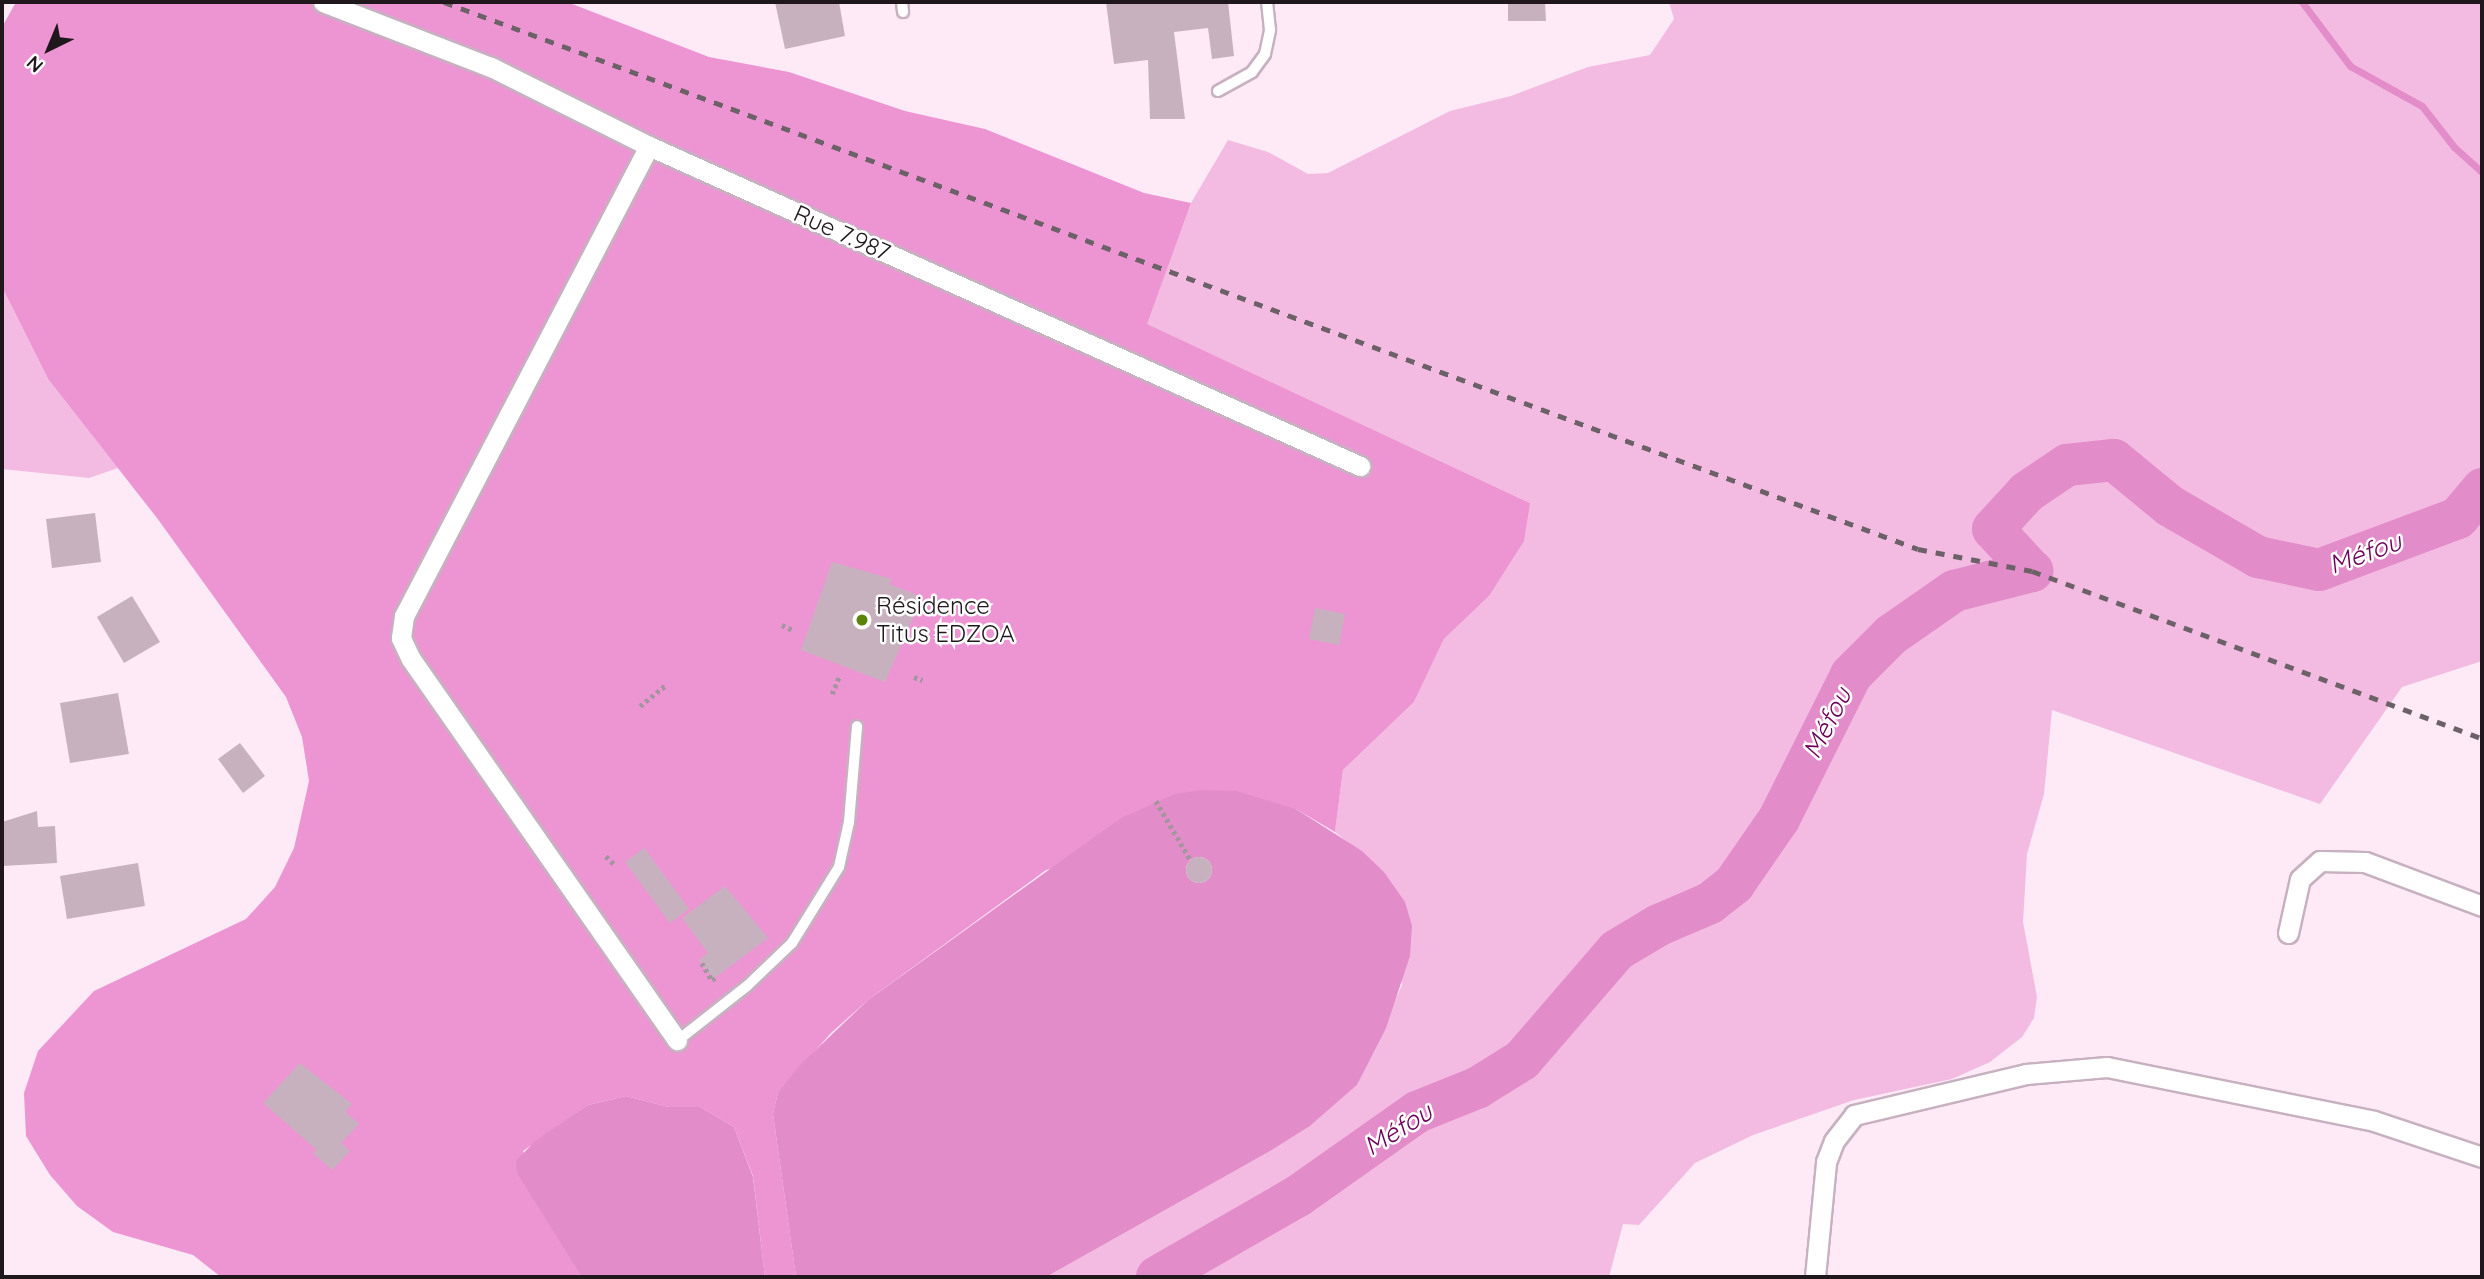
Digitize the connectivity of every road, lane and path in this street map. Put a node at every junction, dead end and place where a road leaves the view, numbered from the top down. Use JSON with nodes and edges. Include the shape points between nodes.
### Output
{"nodes":[{"id":1,"x":323,"y":2,"type":"edge"},
{"id":2,"x":1266,"y":2,"type":"edge"},
{"id":3,"x":1217,"y":91,"type":"dead end"},
{"id":4,"x":649,"y":146,"type":"junction"},
{"id":5,"x":1360,"y":466,"type":"dead end"},
{"id":6,"x":782,"y":625,"type":"dead end"},
{"id":7,"x":793,"y":630,"type":"dead end"},
{"id":8,"x":839,"y":677,"type":"dead end"},
{"id":9,"x":914,"y":677,"type":"dead end"},
{"id":10,"x":922,"y":680,"type":"dead end"},
{"id":11,"x":665,"y":686,"type":"dead end"},
{"id":12,"x":832,"y":694,"type":"dead end"},
{"id":13,"x":640,"y":706,"type":"dead end"},
{"id":14,"x":857,"y":726,"type":"dead end"},
{"id":15,"x":1156,"y":801,"type":"dead end"},
{"id":16,"x":606,"y":856,"type":"dead end"},
{"id":17,"x":1190,"y":859,"type":"dead end"},
{"id":18,"x":615,"y":865,"type":"dead end"},
{"id":19,"x":2482,"y":906,"type":"edge"},
{"id":20,"x":2288,"y":933,"type":"dead end"},
{"id":21,"x":702,"y":963,"type":"dead end"},
{"id":22,"x":717,"y":977,"type":"dead end"},
{"id":23,"x":677,"y":1041,"type":"joint"},
{"id":24,"x":2482,"y":1157,"type":"edge"},
{"id":25,"x":1815,"y":1277,"type":"edge"}],
"edges":[{"from":1,"to":4,"type":"street","name":"Rue 7.987","via":[[491,67]]},
{"from":2,"to":3,"type":"lane","via":[[1270,30],[1265,54],[1252,72]]},
{"from":4,"to":5,"type":"street","name":"Rue 7.987"},
{"from":4,"to":23,"type":"street","via":[[404,616],[401,638],[411,659]]},
{"from":6,"to":7,"type":"path"},
{"from":8,"to":12,"type":"path"},
{"from":9,"to":10,"type":"path"},
{"from":11,"to":13,"type":"path"},
{"from":14,"to":23,"type":"lane","via":[[849,822],[833,878],[792,943],[747,986]]},
{"from":15,"to":17,"type":"path"},
{"from":16,"to":18,"type":"path"},
{"from":19,"to":20,"type":"street","via":[[2365,862],[2320,861],[2300,879]]},
{"from":21,"to":22,"type":"path","via":[[712,980]]},
{"from":24,"to":25,"type":"street","via":[[2374,1121],[2107,1067],[2026,1074],[1854,1115],[1834,1141],[1826,1162]]}]}
